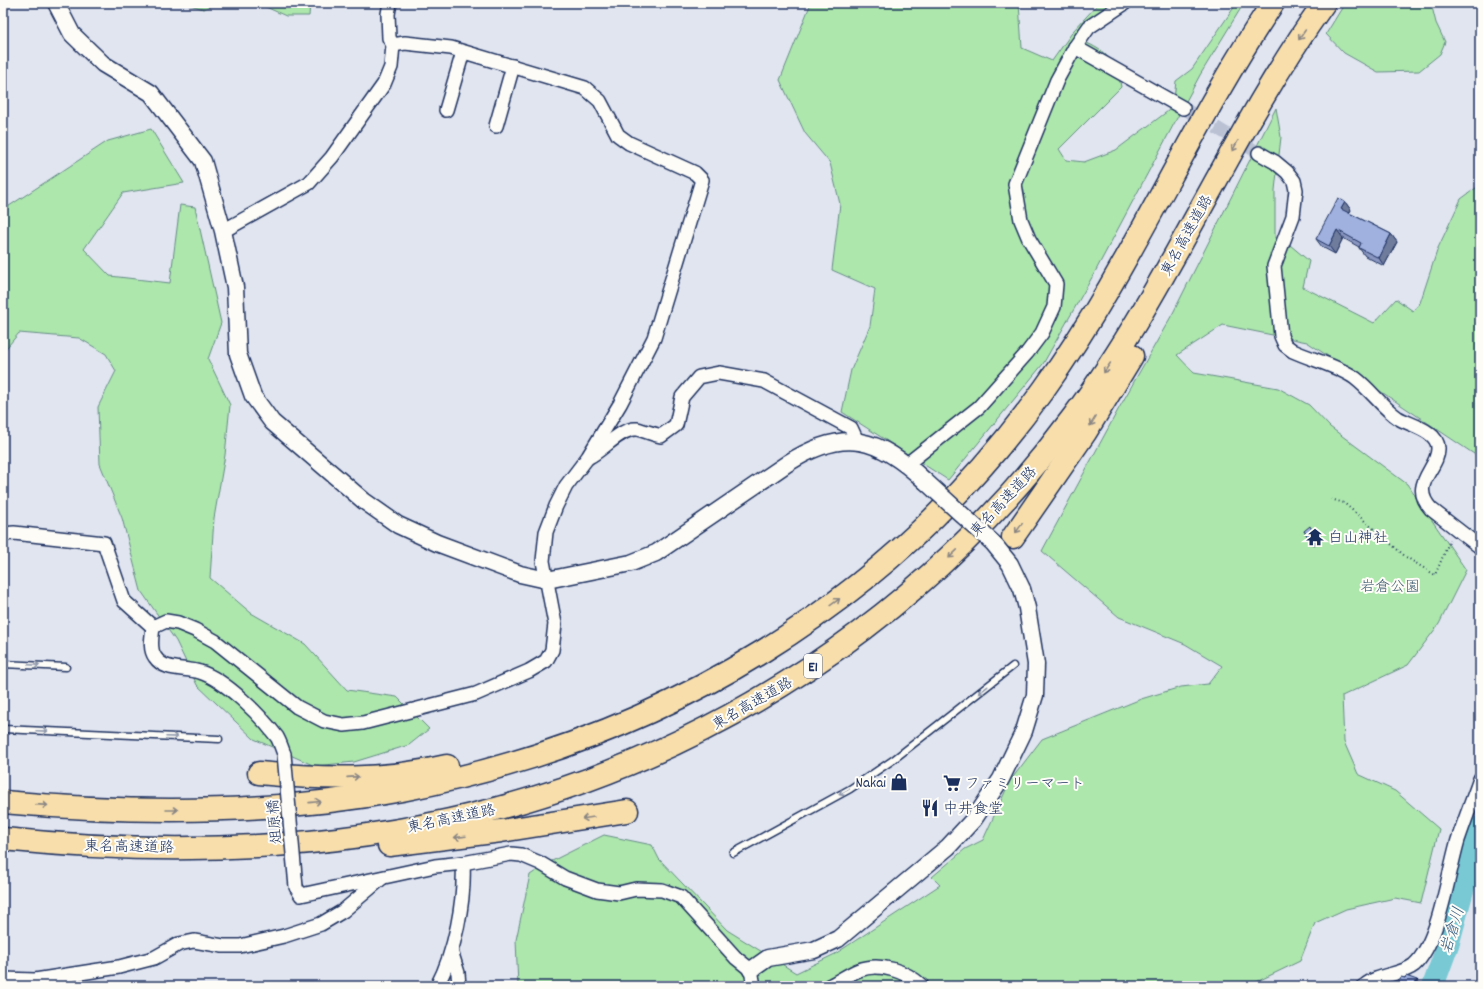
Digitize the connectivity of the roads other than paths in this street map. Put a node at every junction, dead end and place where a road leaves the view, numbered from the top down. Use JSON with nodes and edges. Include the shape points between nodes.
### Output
{"nodes":[{"id":1,"x":56,"y":3,"type":"edge"},
{"id":2,"x":390,"y":3,"type":"edge"},
{"id":3,"x":1125,"y":3,"type":"edge"},
{"id":4,"x":1273,"y":3,"type":"edge"},
{"id":5,"x":1324,"y":3,"type":"edge"},
{"id":6,"x":393,"y":45,"type":"junction"},
{"id":7,"x":1076,"y":47,"type":"junction"},
{"id":8,"x":463,"y":52,"type":"junction"},
{"id":9,"x":513,"y":66,"type":"junction"},
{"id":10,"x":1183,"y":108,"type":"tunnel mouth"},
{"id":11,"x":446,"y":110,"type":"dead end"},
{"id":12,"x":496,"y":126,"type":"dead end"},
{"id":13,"x":1259,"y":154,"type":"tunnel mouth"},
{"id":14,"x":223,"y":231,"type":"junction"},
{"id":15,"x":1179,"y":249,"type":"junction"},
{"id":16,"x":857,"y":441,"type":"junction"},
{"id":17,"x":588,"y":457,"type":"junction"},
{"id":18,"x":907,"y":464,"type":"junction"},
{"id":19,"x":3,"y":534,"type":"edge"},
{"id":20,"x":1013,"y":537,"type":"dead end"},
{"id":21,"x":1480,"y":547,"type":"edge"},
{"id":22,"x":547,"y":580,"type":"junction"},
{"id":23,"x":814,"y":617,"type":"junction"},
{"id":24,"x":153,"y":627,"type":"junction"},
{"id":25,"x":3,"y":664,"type":"edge"},
{"id":26,"x":1013,"y":666,"type":"dead end"},
{"id":27,"x":66,"y":667,"type":"dead end"},
{"id":28,"x":3,"y":729,"type":"edge"},
{"id":29,"x":219,"y":739,"type":"dead end"},
{"id":30,"x":259,"y":773,"type":"dead end"},
{"id":31,"x":1480,"y":779,"type":"edge"},
{"id":32,"x":3,"y":802,"type":"edge"},
{"id":33,"x":627,"y":811,"type":"dead end"},
{"id":34,"x":3,"y":839,"type":"edge"},
{"id":35,"x":30,"y":842,"type":"junction"},
{"id":36,"x":733,"y":853,"type":"dead end"},
{"id":37,"x":463,"y":863,"type":"junction"},
{"id":38,"x":382,"y":878,"type":"junction"},
{"id":39,"x":452,"y":954,"type":"junction"},
{"id":40,"x":751,"y":970,"type":"junction"},
{"id":41,"x":3,"y":979,"type":"edge"},
{"id":42,"x":437,"y":986,"type":"edge"},
{"id":43,"x":459,"y":986,"type":"edge"},
{"id":44,"x":754,"y":986,"type":"edge"},
{"id":45,"x":829,"y":986,"type":"edge"},
{"id":46,"x":922,"y":986,"type":"edge"},
{"id":47,"x":1364,"y":986,"type":"edge"}],
"edges":[{"from":1,"to":14,"type":"street","via":[[72,34],[103,64],[152,93],[202,161]]},
{"from":2,"to":6,"type":"street","via":[[389,38]]},
{"from":3,"to":7,"type":"street","via":[[1089,27]]},
{"from":23,"to":4,"type":"highway","one_way":true,"via":[[894,555],[932,520],[1001,445],[1039,396],[1083,332],[1125,262],[1206,110]]},
{"from":5,"to":15,"type":"highway","name":"東名高速道路","number":"E1","one_way":true,"via":[[1268,89]]},
{"from":6,"to":8,"type":"street","via":[[405,43],[451,48]]},
{"from":6,"to":14,"type":"street","via":[[391,67],[384,84],[332,157],[309,183]]},
{"from":7,"to":10,"type":"street"},
{"from":7,"to":18,"type":"street","via":[[1058,80],[1015,184],[1021,220],[1029,239],[1056,284],[1054,307],[1042,333],[979,407]]},
{"from":8,"to":9,"type":"street"},
{"from":8,"to":11,"type":"street"},
{"from":9,"to":12,"type":"street"},
{"from":9,"to":17,"type":"street","via":[[585,88],[600,101],[618,135],[629,143],[695,173],[702,180],[654,338],[620,404]]},
{"from":13,"to":21,"type":"street","via":[[1275,162],[1294,180],[1297,220],[1274,266],[1281,336],[1285,345],[1293,352],[1356,379],[1398,418],[1430,434],[1436,440],[1437,454],[1422,494],[1425,503]]},
{"from":14,"to":22,"type":"street","via":[[235,287],[238,354],[253,396],[272,422],[364,501],[398,525],[437,543],[520,574]]},
{"from":15,"to":20,"type":"highway","one_way":true,"via":[[1152,316],[1128,364],[1085,433]]},
{"from":15,"to":35,"type":"highway","name":"東名高速道路","number":"E1","one_way":true,"via":[[1139,318],[1076,414],[1030,473],[960,547],[906,596],[841,648],[766,695],[693,736],[617,770],[535,798],[430,824],[268,845],[116,847]]},
{"from":16,"to":17,"type":"street","via":[[851,428],[764,381],[719,373],[699,377],[682,397],[676,425],[661,436],[635,429],[622,432],[600,452]]},
{"from":16,"to":18,"type":"street","via":[[890,453]]},
{"from":16,"to":22,"type":"street","via":[[822,444],[806,452],[656,553],[631,563]]},
{"from":17,"to":22,"type":"street","via":[[566,486],[546,532],[543,561]]},
{"from":18,"to":40,"type":"street","bridge":true,"via":[[993,543],[1010,564],[1022,589],[1028,608],[1036,664],[1035,695],[1024,731],[1004,772],[974,819],[948,847],[838,939],[814,950],[768,958]]},
{"from":19,"to":24,"type":"street","via":[[104,543],[124,601]]},
{"from":22,"to":24,"type":"street","via":[[555,624],[552,650],[546,661],[476,694],[363,723],[324,721],[297,707],[215,641],[195,630],[166,620]]},
{"from":30,"to":23,"type":"highway","one_way":true,"via":[[345,778],[396,774],[442,768],[527,748],[576,732],[646,702]]},
{"from":32,"to":23,"type":"highway","one_way":true,"via":[[127,810],[266,807],[399,791],[459,778],[546,754],[638,718],[739,666]]},
{"from":24,"to":38,"type":"street","name":"俎原橋","bridge":true,"via":[[151,642],[154,657],[164,666],[201,672],[232,690],[278,738],[284,754],[296,888],[301,895]]},
{"from":25,"to":27,"type":"lane","one_way":true},
{"from":26,"to":36,"type":"lane","one_way":true,"via":[[893,760],[850,789]]},
{"from":28,"to":29,"type":"lane","one_way":true},
{"from":31,"to":47,"type":"street","via":[[1459,838],[1438,920],[1422,956],[1412,966],[1370,980]]},
{"from":33,"to":35,"type":"highway","one_way":true,"via":[[493,832],[347,850],[273,856],[164,857],[102,853]]},
{"from":34,"to":35,"type":"highway","name":"東名高速道路","number":"E1"},
{"from":37,"to":38,"type":"street","via":[[435,866]]},
{"from":37,"to":39,"type":"street","via":[[464,882]]},
{"from":37,"to":40,"type":"street","via":[[511,854],[521,855],[565,878],[597,890],[619,893],[636,889],[662,890],[681,897],[736,958]]},
{"from":38,"to":41,"type":"street","via":[[343,911],[321,924],[284,936],[240,946],[194,941],[179,944],[154,958],[119,967],[36,980]]},
{"from":39,"to":42,"type":"street"},
{"from":39,"to":43,"type":"street"},
{"from":40,"to":44,"type":"street"},
{"from":45,"to":46,"type":"street","via":[[860,970],[880,967],[904,973]]}]}
